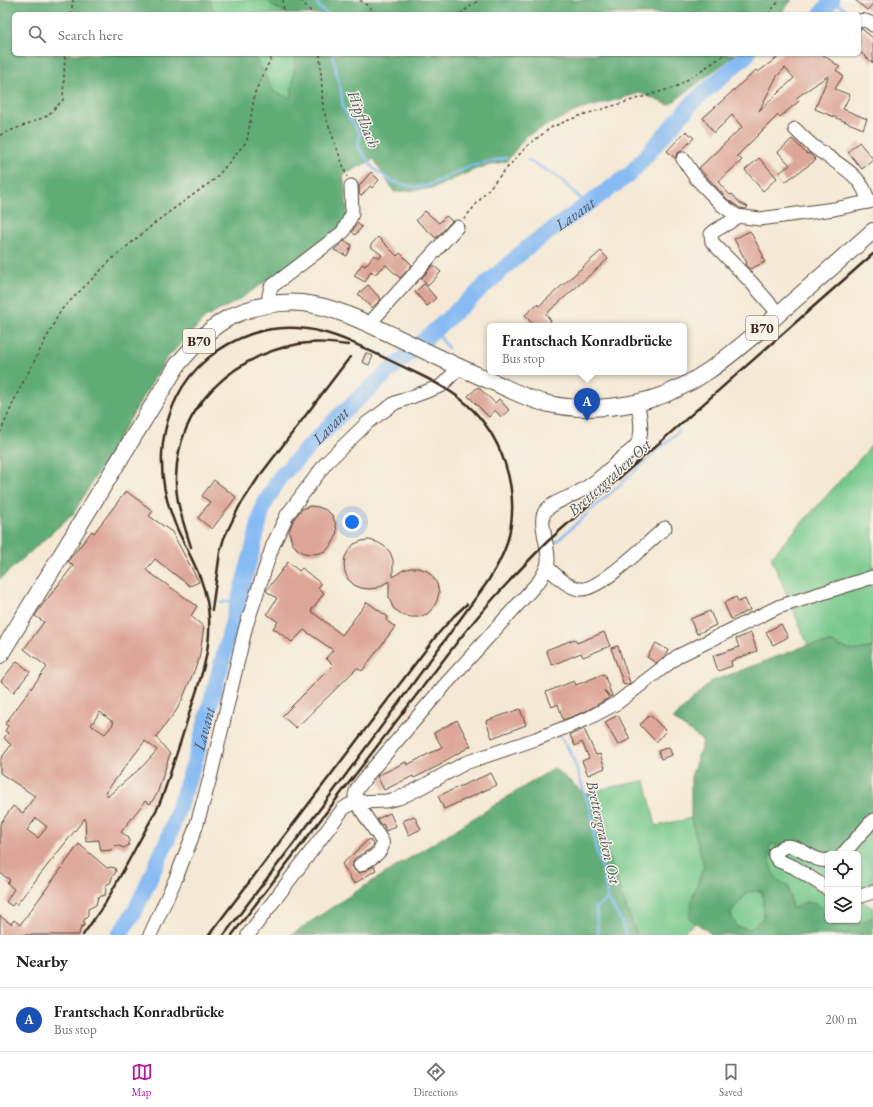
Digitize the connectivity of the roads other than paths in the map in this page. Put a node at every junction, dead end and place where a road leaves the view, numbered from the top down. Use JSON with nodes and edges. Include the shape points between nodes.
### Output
{"nodes":[{"id":1,"x":861,"y":20,"type":"edge"},
{"id":2,"x":873,"y":24,"type":"edge"},
{"id":3,"x":795,"y":129,"type":"dead end"},
{"id":4,"x":683,"y":159,"type":"dead end"},
{"id":5,"x":350,"y":186,"type":"road end"},
{"id":6,"x":871,"y":201,"type":"edge"},
{"id":7,"x":737,"y":216,"type":"junction"},
{"id":8,"x":457,"y":227,"type":"road end"},
{"id":9,"x":873,"y":231,"type":"edge"},
{"id":10,"x":269,"y":304,"type":"junction"},
{"id":11,"x":778,"y":313,"type":"junction"},
{"id":12,"x":369,"y":324,"type":"junction"},
{"id":13,"x":460,"y":368,"type":"junction"},
{"id":14,"x":638,"y":402,"type":"junction"},
{"id":15,"x":665,"y":528,"type":"dead end"},
{"id":16,"x":547,"y":567,"type":"junction"},
{"id":17,"x":873,"y":577,"type":"edge"},
{"id":18,"x":0,"y":655,"type":"edge"},
{"id":19,"x":356,"y":802,"type":"junction"},
{"id":20,"x":873,"y":820,"type":"edge"},
{"id":21,"x":846,"y":851,"type":"edge"},
{"id":22,"x":825,"y":861,"type":"edge"},
{"id":23,"x":360,"y":864,"type":"dead end"},
{"id":24,"x":825,"y":887,"type":"edge"},
{"id":25,"x":873,"y":892,"type":"edge"},
{"id":26,"x":861,"y":896,"type":"edge"},
{"id":27,"x":150,"y":935,"type":"edge"},
{"id":28,"x":248,"y":935,"type":"edge"}],
"edges":[{"from":1,"to":2,"type":"street"},
{"from":3,"to":6,"type":"street","via":[[861,182]]},
{"from":4,"to":7,"type":"street","via":[[696,178],[722,205]]},
{"from":5,"to":10,"type":"street","via":[[352,214],[343,232],[272,287]]},
{"from":6,"to":7,"type":"street","via":[[834,209],[760,218]]},
{"from":7,"to":11,"type":"street","via":[[711,234],[712,242]]},
{"from":8,"to":12,"type":"street"},
{"from":9,"to":11,"type":"main road","number":"B70"},
{"from":10,"to":12,"type":"main road","number":"B70","via":[[301,303],[322,306]]},
{"from":10,"to":18,"type":"main road","number":"B70","via":[[228,318],[202,338],[178,364]]},
{"from":11,"to":14,"type":"main road","number":"B70","via":[[708,372],[668,393]]},
{"from":12,"to":13,"type":"main road","number":"B70"},
{"from":13,"to":14,"type":"main road","number":"B70","via":[[548,404],[597,407]]},
{"from":13,"to":27,"type":"street","via":[[441,386],[395,403],[367,423],[326,463],[287,515],[273,545],[246,626],[196,827]]},
{"from":14,"to":16,"type":"street","via":[[640,433],[637,444],[605,474],[585,489],[552,505],[544,514],[542,520],[548,552]]},
{"from":15,"to":16,"type":"street","via":[[595,586],[585,589],[573,588]]},
{"from":16,"to":19,"type":"street","via":[[540,580],[370,772],[357,789]]},
{"from":17,"to":19,"type":"street","via":[[778,607],[678,656],[617,704],[589,718],[465,763],[399,798]]},
{"from":19,"to":23,"type":"street","via":[[383,846],[381,851]]},
{"from":19,"to":28,"type":"street","via":[[343,810]]},
{"from":20,"to":21,"type":"street"},
{"from":22,"to":24,"type":"street","via":[[791,846],[783,847],[775,853],[779,861],[794,867]]},
{"from":25,"to":26,"type":"street"}]}
